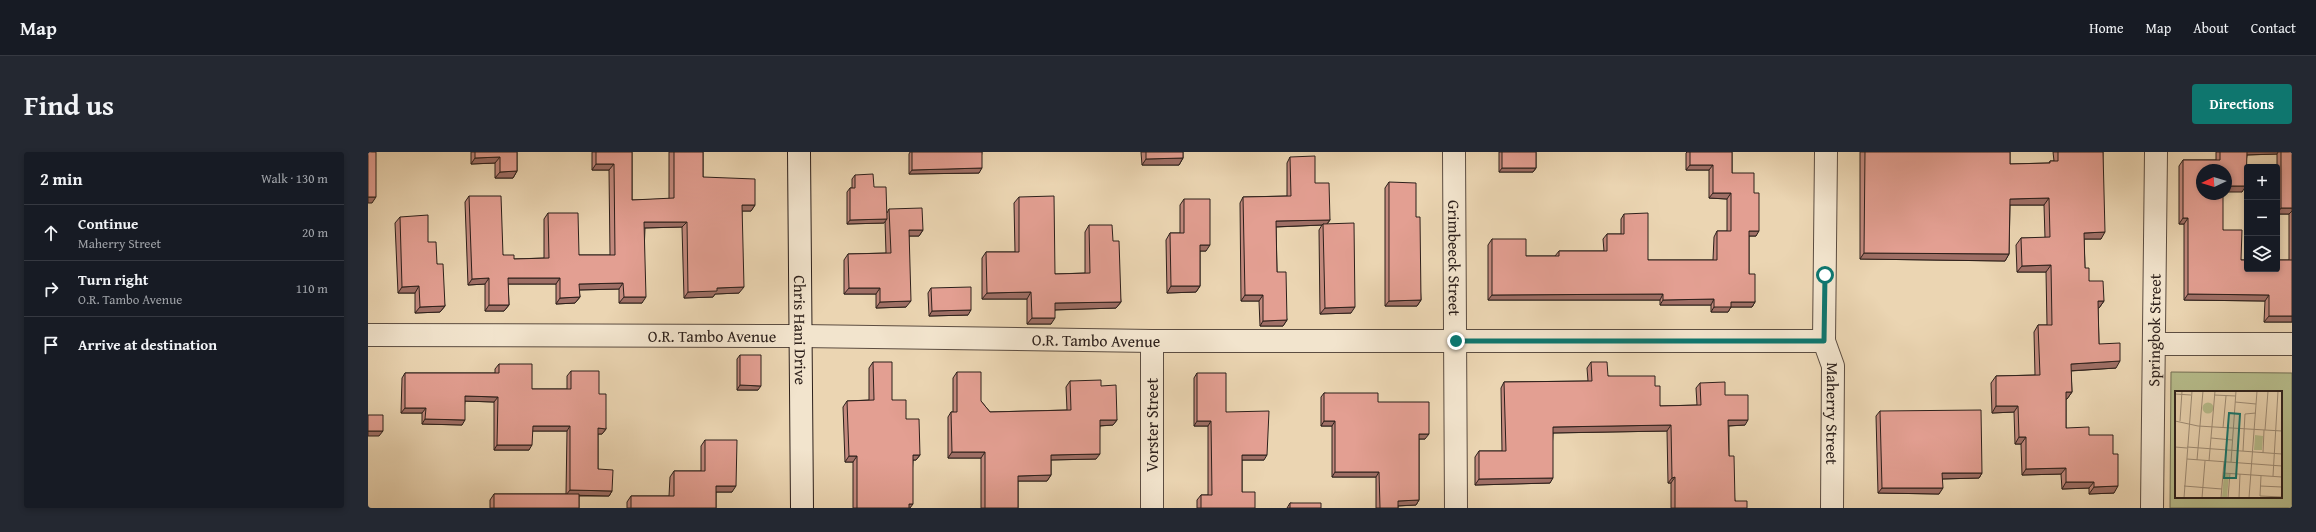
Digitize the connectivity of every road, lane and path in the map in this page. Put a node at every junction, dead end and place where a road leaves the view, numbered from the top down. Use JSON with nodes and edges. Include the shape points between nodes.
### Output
{"nodes":[{"id":1,"x":799,"y":152,"type":"edge"},
{"id":2,"x":1454,"y":152,"type":"edge"},
{"id":3,"x":1826,"y":152,"type":"edge"},
{"id":4,"x":2156,"y":152,"type":"edge"},
{"id":5,"x":368,"y":335,"type":"edge"},
{"id":6,"x":801,"y":336,"type":"junction"},
{"id":7,"x":1152,"y":341,"type":"junction"},
{"id":8,"x":1456,"y":341,"type":"junction"},
{"id":9,"x":1824,"y":341,"type":"junction"},
{"id":10,"x":2155,"y":344,"type":"junction"},
{"id":11,"x":2292,"y":344,"type":"edge"},
{"id":12,"x":802,"y":508,"type":"edge"},
{"id":13,"x":1152,"y":508,"type":"edge"},
{"id":14,"x":1456,"y":508,"type":"edge"},
{"id":15,"x":1832,"y":508,"type":"edge"},
{"id":16,"x":2152,"y":508,"type":"edge"}],
"edges":[{"from":1,"to":6,"type":"street","name":"Chris Hani Drive"},
{"from":2,"to":8,"type":"street","name":"Grimbeeck Street"},
{"from":3,"to":9,"type":"street","name":"Maherry Street"},
{"from":4,"to":10,"type":"street","name":"Springbok Street"},
{"from":5,"to":6,"type":"street","name":"O.R. Tambo Avenue"},
{"from":6,"to":7,"type":"street","name":"O.R. Tambo Avenue"},
{"from":6,"to":12,"type":"street","name":"Chris Hani Drive"},
{"from":7,"to":8,"type":"street","name":"O.R. Tambo Avenue"},
{"from":7,"to":13,"type":"street","name":"Vorster Street"},
{"from":8,"to":9,"type":"street","name":"O.R. Tambo Avenue"},
{"from":8,"to":14,"type":"street","name":"Grimbeeck Street"},
{"from":9,"to":15,"type":"street","name":"Maherry Street","via":[[1833,366]]},
{"from":10,"to":11,"type":"street"},
{"from":10,"to":16,"type":"street","name":"Springbok Street"}]}
